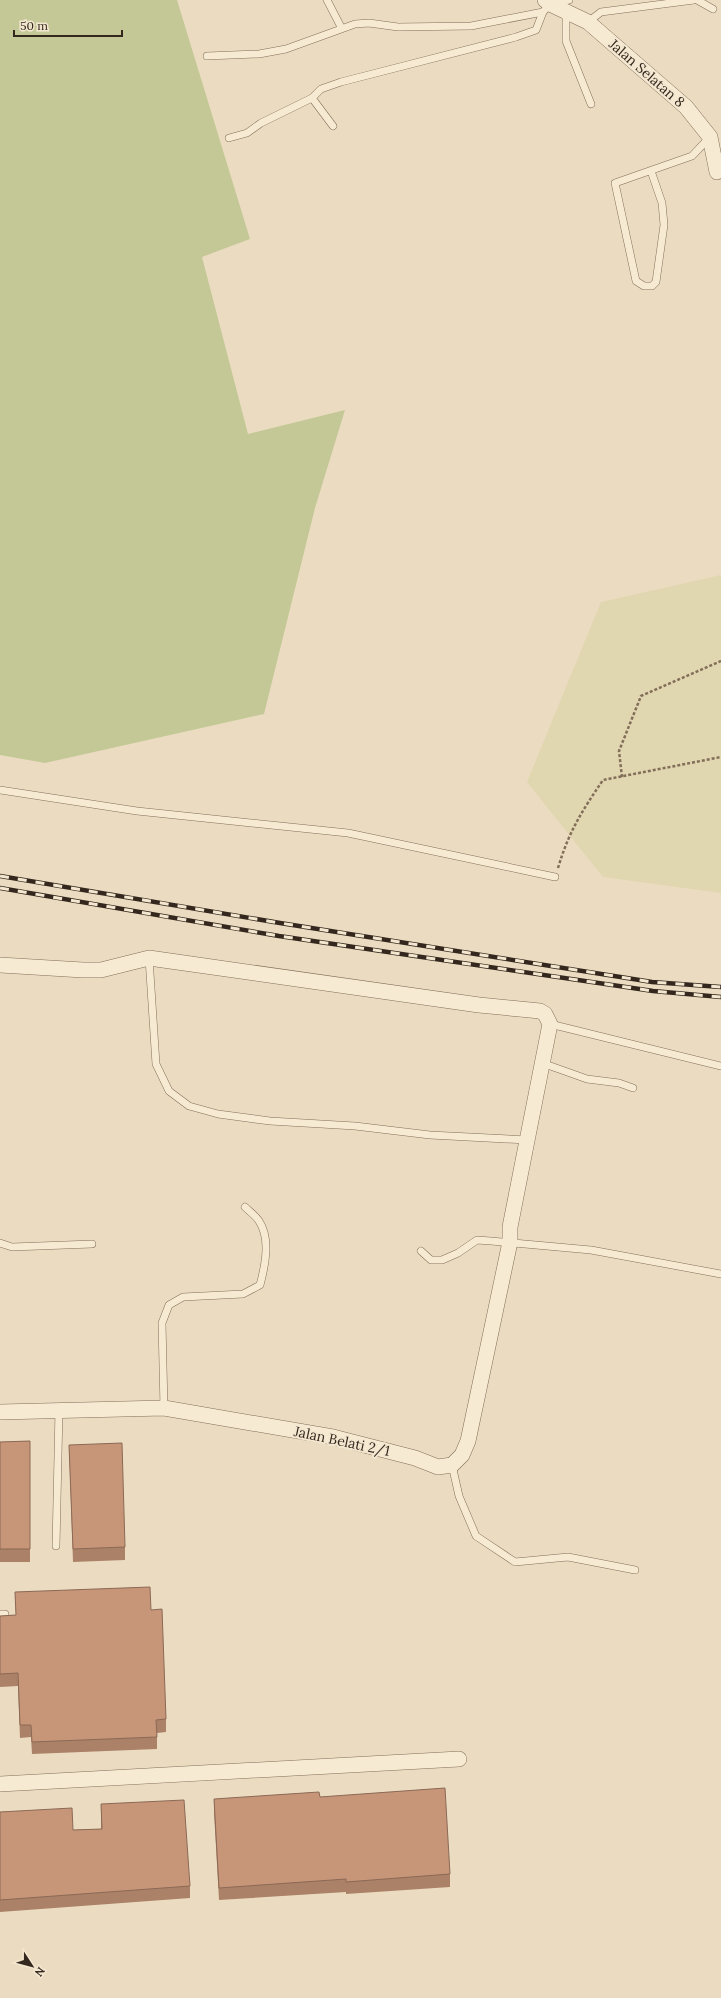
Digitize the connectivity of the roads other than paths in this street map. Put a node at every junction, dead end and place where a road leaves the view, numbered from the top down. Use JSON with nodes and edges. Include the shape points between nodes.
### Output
{"nodes":[{"id":1,"x":328,"y":0,"type":"edge"},
{"id":2,"x":695,"y":0,"type":"edge"},
{"id":3,"x":567,"y":5,"type":"edge"},
{"id":4,"x":546,"y":6,"type":"edge"},
{"id":5,"x":713,"y":9,"type":"dead end"},
{"id":6,"x":588,"y":22,"type":"junction"},
{"id":7,"x":341,"y":27,"type":"junction"},
{"id":8,"x":207,"y":56,"type":"dead end"},
{"id":9,"x":312,"y":98,"type":"junction"},
{"id":10,"x":591,"y":104,"type":"dead end"},
{"id":11,"x":333,"y":126,"type":"dead end"},
{"id":12,"x":710,"y":137,"type":"junction"},
{"id":13,"x":229,"y":138,"type":"dead end"},
{"id":14,"x":651,"y":171,"type":"junction"},
{"id":15,"x":717,"y":172,"type":"dead end"},
{"id":16,"x":0,"y":790,"type":"edge"},
{"id":17,"x":555,"y":877,"type":"road end"},
{"id":18,"x":149,"y":958,"type":"junction"},
{"id":19,"x":0,"y":965,"type":"edge"},
{"id":20,"x":550,"y":1024,"type":"junction"},
{"id":21,"x":542,"y":1064,"type":"junction"},
{"id":22,"x":721,"y":1066,"type":"edge"},
{"id":23,"x":633,"y":1088,"type":"dead end"},
{"id":24,"x":527,"y":1140,"type":"junction"},
{"id":25,"x":245,"y":1207,"type":"dead end"},
{"id":26,"x":510,"y":1242,"type":"junction"},
{"id":27,"x":0,"y":1243,"type":"edge"},
{"id":28,"x":92,"y":1244,"type":"dead end"},
{"id":29,"x":421,"y":1251,"type":"dead end"},
{"id":30,"x":721,"y":1274,"type":"edge"},
{"id":31,"x":164,"y":1408,"type":"junction"},
{"id":32,"x":59,"y":1410,"type":"junction"},
{"id":33,"x":0,"y":1412,"type":"edge"},
{"id":34,"x":452,"y":1465,"type":"junction"},
{"id":35,"x":56,"y":1546,"type":"dead end"},
{"id":36,"x":634,"y":1570,"type":"dead end"},
{"id":37,"x":459,"y":1759,"type":"dead end"},
{"id":38,"x":0,"y":1784,"type":"edge"}],
"edges":[{"from":1,"to":7,"type":"lane"},
{"from":2,"to":5,"type":"lane"},
{"from":2,"to":6,"type":"lane","via":[[601,12]]},
{"from":3,"to":4,"type":"street","name":"Jalan Selatan 8"},
{"from":3,"to":6,"type":"street","name":"Jalan Selatan 8"},
{"from":3,"to":10,"type":"lane","via":[[566,41]]},
{"from":4,"to":7,"type":"lane","via":[[471,26],[398,27],[369,23]]},
{"from":4,"to":9,"type":"lane","via":[[536,30],[516,38],[341,82],[321,89]]},
{"from":6,"to":12,"type":"street","name":"Jalan Selatan 8","via":[[686,107]]},
{"from":7,"to":8,"type":"lane","via":[[323,36],[259,54]]},
{"from":9,"to":11,"type":"lane"},
{"from":9,"to":13,"type":"lane","via":[[260,123],[247,134]]},
{"from":12,"to":14,"type":"lane","via":[[692,156]]},
{"from":12,"to":15,"type":"street","name":"Jalan Selatan 8"},
{"from":14,"to":14,"type":"lane","via":[[662,203],[664,224],[656,282],[652,286],[646,286],[636,281],[615,183]]},
{"from":16,"to":17,"type":"lane","via":[[137,811],[348,833]]},
{"from":18,"to":19,"type":"street","via":[[101,970]]},
{"from":18,"to":20,"type":"street","via":[[479,1005],[540,1011],[545,1014]]},
{"from":18,"to":24,"type":"lane","via":[[156,1064],[169,1091],[189,1106],[218,1114],[270,1121],[354,1126],[430,1135]]},
{"from":20,"to":21,"type":"street"},
{"from":20,"to":22,"type":"lane"},
{"from":21,"to":23,"type":"lane","via":[[586,1079],[620,1083]]},
{"from":21,"to":24,"type":"street"},
{"from":24,"to":26,"type":"street","via":[[510,1227]]},
{"from":25,"to":31,"type":"lane","via":[[259,1221],[265,1239],[260,1286],[243,1294],[183,1297],[169,1304],[162,1323]]},
{"from":26,"to":29,"type":"lane","via":[[477,1240],[442,1260],[431,1260]]},
{"from":26,"to":30,"type":"lane","via":[[591,1250]]},
{"from":26,"to":34,"type":"street","via":[[468,1441],[462,1455]]},
{"from":27,"to":28,"type":"lane","via":[[12,1246]]},
{"from":31,"to":32,"type":"street","name":"Jalan Belati 2/1"},
{"from":31,"to":34,"type":"street","name":"Jalan Belati 2/1","via":[[333,1437],[415,1458],[438,1467]]},
{"from":32,"to":33,"type":"street","name":"Jalan Belati 2/1"},
{"from":32,"to":35,"type":"lane"},
{"from":34,"to":36,"type":"lane","via":[[459,1496],[476,1536],[515,1562],[568,1557]]},
{"from":37,"to":38,"type":"street"}]}
